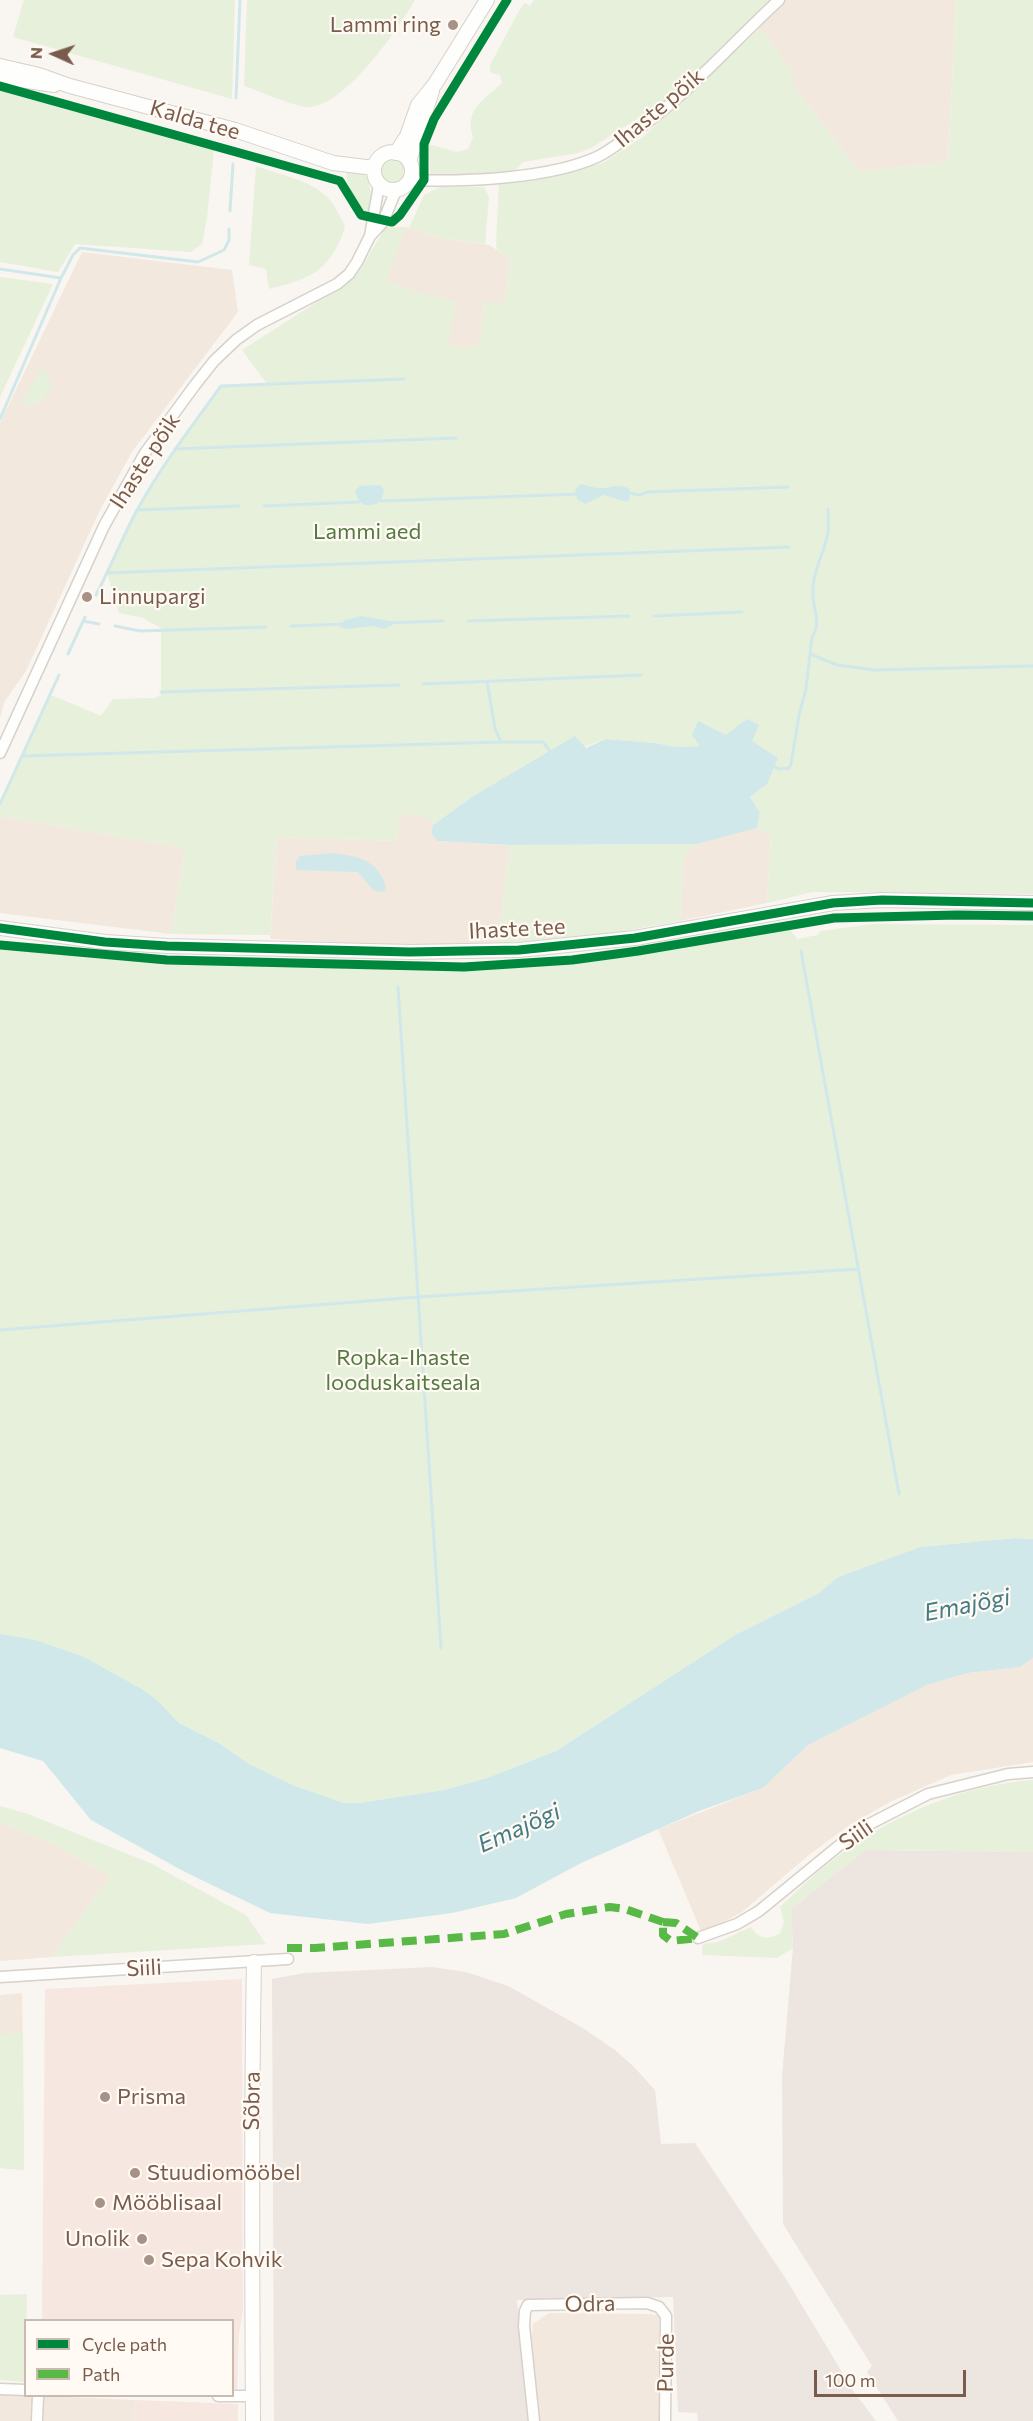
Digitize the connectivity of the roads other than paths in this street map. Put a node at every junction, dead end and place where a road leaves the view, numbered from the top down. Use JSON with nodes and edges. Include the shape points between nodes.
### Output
{"nodes":[{"id":1,"x":487,"y":0,"type":"edge"},
{"id":2,"x":779,"y":0,"type":"edge"},
{"id":3,"x":0,"y":66,"type":"edge"},
{"id":4,"x":0,"y":76,"type":"edge"},
{"id":5,"x":435,"y":84,"type":"junction"},
{"id":6,"x":70,"y":86,"type":"junction"},
{"id":7,"x":396,"y":153,"type":"junction"},
{"id":8,"x":409,"y":161,"type":"junction"},
{"id":9,"x":377,"y":162,"type":"junction"},
{"id":10,"x":410,"y":180,"type":"junction"},
{"id":11,"x":379,"y":185,"type":"junction"},
{"id":12,"x":396,"y":190,"type":"junction"},
{"id":13,"x":370,"y":236,"type":"junction"},
{"id":14,"x":0,"y":753,"type":"edge"},
{"id":15,"x":1033,"y":903,"type":"edge"},
{"id":16,"x":0,"y":928,"type":"edge"},
{"id":17,"x":1033,"y":1772,"type":"edge"},
{"id":18,"x":698,"y":1938,"type":"dead end"},
{"id":19,"x":288,"y":1959,"type":"dead end"},
{"id":20,"x":254,"y":1962,"type":"junction"},
{"id":21,"x":0,"y":1977,"type":"edge"},
{"id":22,"x":659,"y":2307,"type":"joint"},
{"id":23,"x":0,"y":2389,"type":"edge"},
{"id":24,"x":24,"y":2390,"type":"edge"},
{"id":25,"x":234,"y":2396,"type":"edge"},
{"id":26,"x":253,"y":2396,"type":"junction"},
{"id":27,"x":38,"y":2397,"type":"edge"},
{"id":28,"x":37,"y":2421,"type":"edge"},
{"id":29,"x":253,"y":2421,"type":"edge"},
{"id":30,"x":534,"y":2421,"type":"edge"},
{"id":31,"x":665,"y":2421,"type":"edge"}],
"edges":[{"from":1,"to":5,"type":"street"},
{"from":2,"to":10,"type":"street","name":"Ihaste põik","via":[[675,100],[601,155],[549,172]]},
{"from":3,"to":6,"type":"street","name":"Kalda tee"},
{"from":4,"to":6,"type":"street","name":"Kalda tee"},
{"from":5,"to":7,"type":"street","via":[[418,105]]},
{"from":5,"to":8,"type":"street"},
{"from":6,"to":9,"type":"street","name":"Kalda tee","via":[[235,130],[341,165]]},
{"from":7,"to":8,"type":"street"},
{"from":7,"to":9,"type":"street","via":[[386,153]]},
{"from":8,"to":10,"type":"street"},
{"from":9,"to":11,"type":"street","via":[[374,174]]},
{"from":10,"to":12,"type":"street"},
{"from":11,"to":12,"type":"street"},
{"from":11,"to":13,"type":"street","name":"Ihaste põik"},
{"from":12,"to":13,"type":"street","name":"Ihaste põik","via":[[383,222]]},
{"from":13,"to":14,"type":"street","name":"Ihaste põik","via":[[349,274],[337,284],[257,325],[229,347],[195,385],[145,453],[104,526]]},
{"from":15,"to":16,"type":"street","name":"Ihaste tee","via":[[833,903],[635,938],[519,950],[410,952],[167,946]]},
{"from":17,"to":18,"type":"street","name":"Siili","via":[[1008,1774],[928,1794],[858,1830],[759,1911]]},
{"from":19,"to":20,"type":"street","name":"Siili"},
{"from":20,"to":21,"type":"street","name":"Siili"},
{"from":20,"to":26,"type":"street","name":"Sõbra"},
{"from":22,"to":30,"type":"street","name":"Odra","via":[[647,2303],[528,2305],[524,2326]]},
{"from":22,"to":31,"type":"street","name":"Purde","via":[[667,2325]]},
{"from":23,"to":24,"type":"street"},
{"from":25,"to":26,"type":"street"},
{"from":26,"to":29,"type":"street","name":"Sõbra"},
{"from":27,"to":28,"type":"street"}]}
